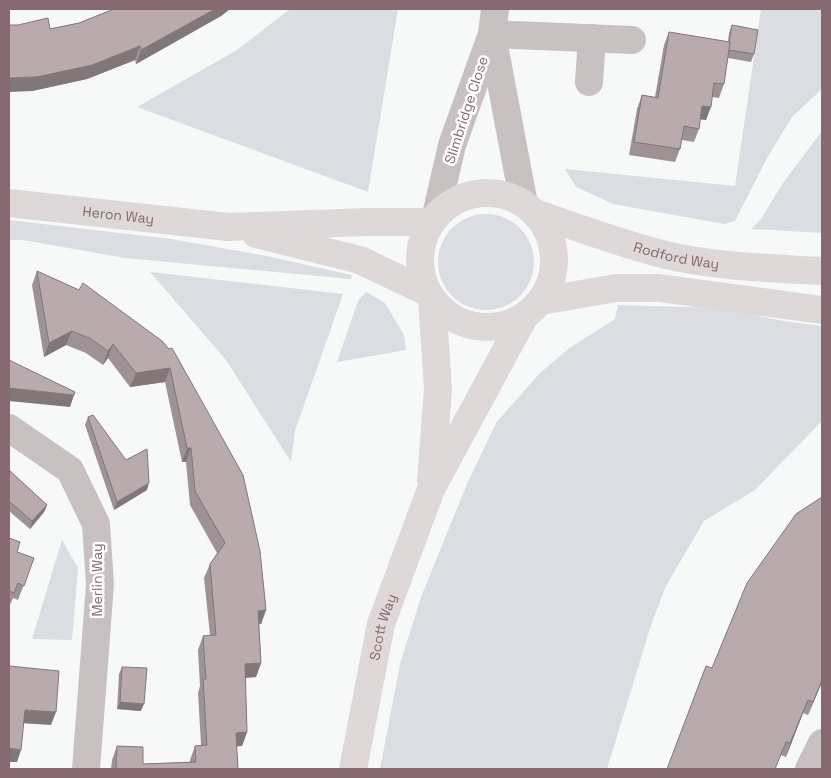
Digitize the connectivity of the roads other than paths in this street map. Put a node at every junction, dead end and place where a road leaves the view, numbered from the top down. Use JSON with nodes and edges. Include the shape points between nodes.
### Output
{"nodes":[{"id":1,"x":493,"y":21,"type":"edge"},
{"id":2,"x":592,"y":38,"type":"junction"},
{"id":3,"x":632,"y":40,"type":"dead end"},
{"id":4,"x":589,"y":82,"type":"dead end"},
{"id":5,"x":9,"y":203,"type":"edge"},
{"id":6,"x":529,"y":208,"type":"junction"},
{"id":7,"x":434,"y":219,"type":"junction"},
{"id":8,"x":228,"y":226,"type":"junction"},
{"id":9,"x":822,"y":271,"type":"edge"},
{"id":10,"x":430,"y":296,"type":"junction"},
{"id":11,"x":532,"y":309,"type":"junction"},
{"id":12,"x":822,"y":310,"type":"edge"},
{"id":13,"x":9,"y":428,"type":"edge"},
{"id":14,"x":431,"y":489,"type":"junction"},
{"id":15,"x":822,"y":743,"type":"edge"},
{"id":16,"x":86,"y":769,"type":"edge"},
{"id":17,"x":353,"y":769,"type":"edge"},
{"id":18,"x":809,"y":769,"type":"edge"}],
"edges":[{"from":1,"to":2,"type":"street"},
{"from":1,"to":6,"type":"street","name":"Slimbridge Close"},
{"from":1,"to":7,"type":"street","name":"Slimbridge Close","via":[[452,145]]},
{"from":2,"to":3,"type":"street"},
{"from":2,"to":4,"type":"street"},
{"from":5,"to":8,"type":"street","name":"Heron Way"},
{"from":6,"to":7,"type":"street","via":[[498,194],[476,194],[454,202]]},
{"from":6,"to":9,"type":"street","name":"Rodford Way","via":[[668,255],[736,266]]},
{"from":6,"to":11,"type":"street","via":[[544,225],[552,242],[554,266],[548,290]]},
{"from":7,"to":8,"type":"street","name":"Heron Way"},
{"from":7,"to":10,"type":"street","via":[[422,239],[420,270]]},
{"from":8,"to":10,"type":"street","name":"Heron Way","via":[[360,260]]},
{"from":10,"to":11,"type":"street","via":[[458,321],[480,327],[501,326]]},
{"from":10,"to":14,"type":"street","name":"Scott Way","via":[[438,388]]},
{"from":11,"to":12,"type":"street","via":[[616,288],[659,288]]},
{"from":11,"to":14,"type":"street","name":"Scott Way"},
{"from":13,"to":16,"type":"street","name":"Merlin Way","via":[[70,470],[96,524],[100,584]]},
{"from":14,"to":17,"type":"street","name":"Scott Way","via":[[382,624]]},
{"from":15,"to":18,"type":"street"}]}
